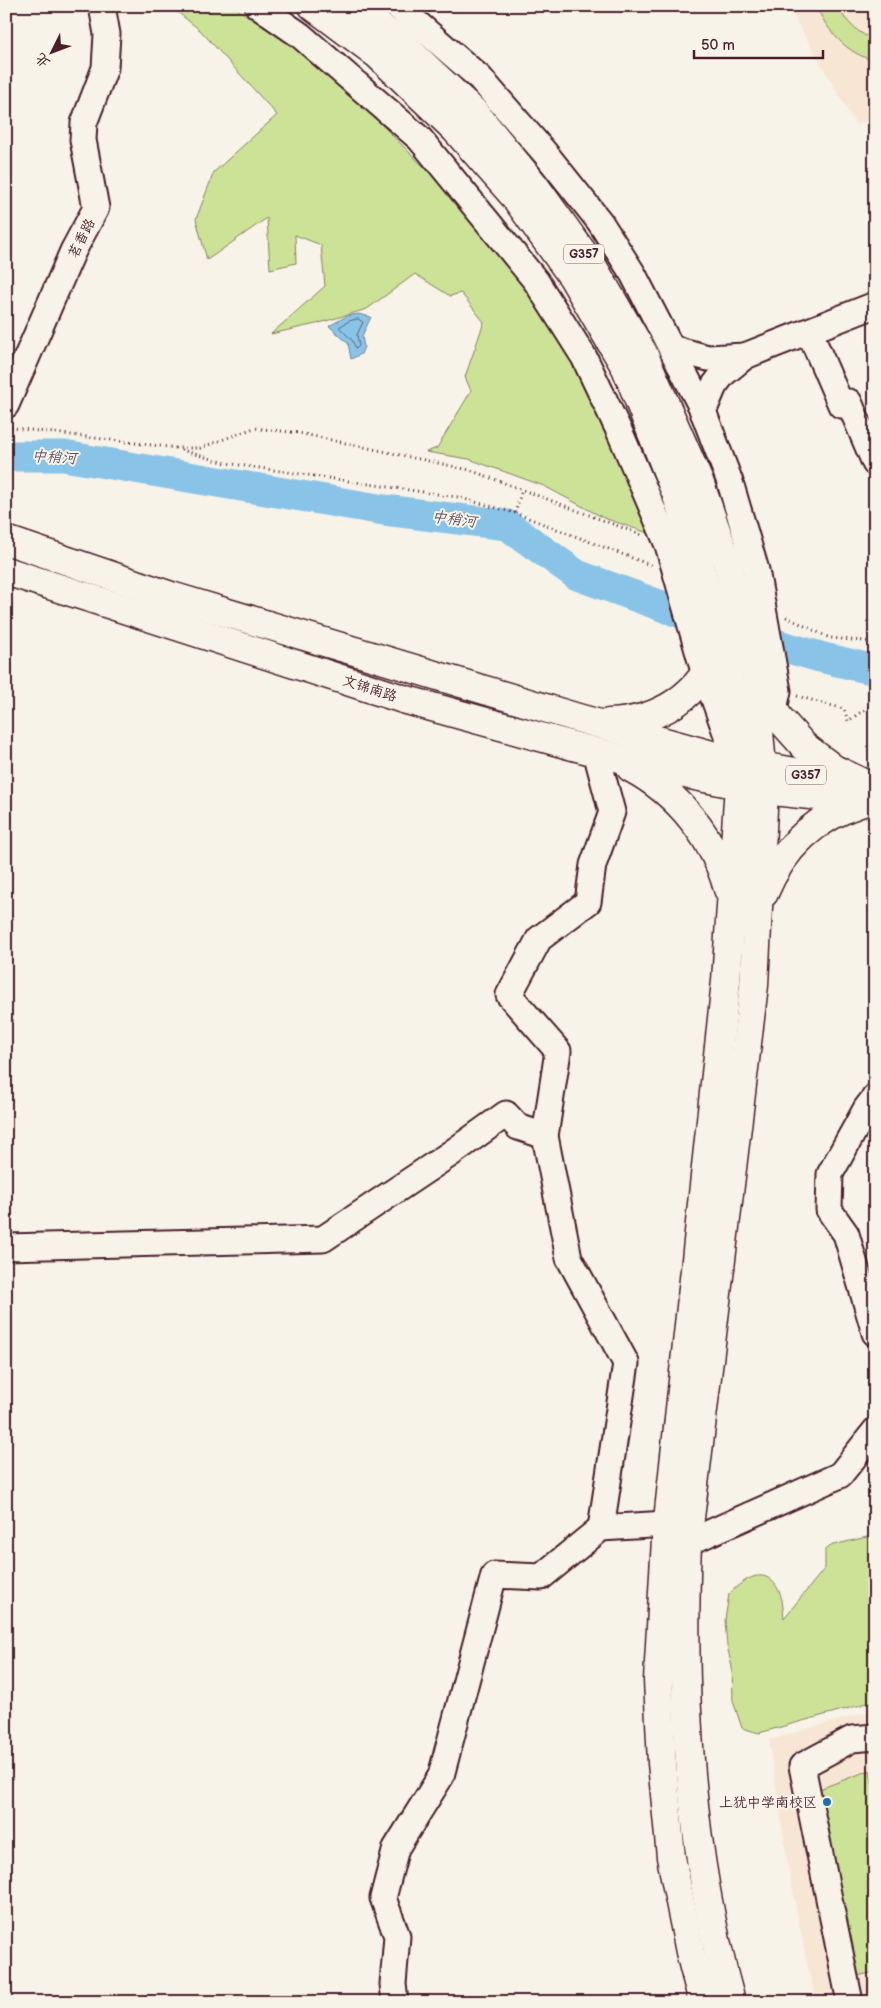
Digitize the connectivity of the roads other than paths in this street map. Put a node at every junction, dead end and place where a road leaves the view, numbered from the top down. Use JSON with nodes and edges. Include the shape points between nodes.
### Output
{"nodes":[{"id":1,"x":102,"y":6,"type":"edge"},
{"id":2,"x":258,"y":6,"type":"edge"},
{"id":3,"x":313,"y":6,"type":"edge"},
{"id":4,"x":353,"y":6,"type":"edge"},
{"id":5,"x":397,"y":6,"type":"edge"},
{"id":6,"x":875,"y":305,"type":"edge"},
{"id":7,"x":809,"y":331,"type":"junction"},
{"id":8,"x":671,"y":348,"type":"junction"},
{"id":9,"x":745,"y":356,"type":"junction"},
{"id":10,"x":6,"y":404,"type":"edge"},
{"id":11,"x":703,"y":412,"type":"junction"},
{"id":12,"x":875,"y":463,"type":"edge"},
{"id":13,"x":6,"y":540,"type":"edge"},
{"id":14,"x":6,"y":571,"type":"edge"},
{"id":15,"x":754,"y":670,"type":"junction"},
{"id":16,"x":712,"y":673,"type":"junction"},
{"id":17,"x":776,"y":700,"type":"junction"},
{"id":18,"x":578,"y":718,"type":"junction"},
{"id":19,"x":596,"y":752,"type":"junction"},
{"id":20,"x":751,"y":776,"type":"junction"},
{"id":21,"x":870,"y":793,"type":"edge"},
{"id":22,"x":731,"y":899,"type":"junction"},
{"id":23,"x":758,"y":913,"type":"junction"},
{"id":24,"x":875,"y":1097,"type":"edge"},
{"id":25,"x":545,"y":1136,"type":"junction"},
{"id":26,"x":6,"y":1247,"type":"edge"},
{"id":27,"x":875,"y":1333,"type":"edge"},
{"id":28,"x":875,"y":1431,"type":"edge"},
{"id":29,"x":667,"y":1524,"type":"junction"},
{"id":30,"x":601,"y":1528,"type":"junction"},
{"id":31,"x":687,"y":1542,"type":"junction"},
{"id":32,"x":875,"y":1737,"type":"edge"},
{"id":33,"x":395,"y":2002,"type":"edge"},
{"id":34,"x":703,"y":2002,"type":"edge"},
{"id":35,"x":730,"y":2002,"type":"edge"},
{"id":36,"x":850,"y":2002,"type":"edge"}],
"edges":[{"from":1,"to":10,"type":"street","name":"茗香路","via":[[107,34],[105,68],[84,123],[83,140],[96,208]]},
{"from":2,"to":16,"type":"street","via":[[300,34],[420,138],[536,281],[584,357],[622,435],[668,545]]},
{"from":3,"to":16,"type":"main road","number":"G357","via":[[377,54],[455,129],[515,197],[572,276],[626,368],[676,493],[696,553],[720,647]]},
{"from":4,"to":15,"type":"main road","number":"G357","via":[[396,39],[474,112],[534,185],[592,267],[643,353],[700,484],[727,562]]},
{"from":5,"to":8,"type":"street","via":[[480,78],[576,191],[633,274]]},
{"from":6,"to":7,"type":"street"},
{"from":7,"to":9,"type":"street"},
{"from":7,"to":12,"type":"street","via":[[841,405],[849,402]]},
{"from":8,"to":9,"type":"street","via":[[708,358]]},
{"from":8,"to":11,"type":"street"},
{"from":9,"to":11,"type":"street","via":[[714,386]]},
{"from":11,"to":17,"type":"street","via":[[730,482],[756,570]]},
{"from":13,"to":18,"type":"main road","via":[[171,596]]},
{"from":14,"to":19,"type":"main road","name":"文锦南路","via":[[403,699]]},
{"from":15,"to":17,"type":"main road"},
{"from":15,"to":20,"type":"main road","number":"G357"},
{"from":16,"to":18,"type":"main road","via":[[681,700],[653,715],[623,722],[593,722]]},
{"from":16,"to":20,"type":"main road","number":"G357"},
{"from":17,"to":20,"type":"street"},
{"from":17,"to":21,"type":"main road","via":[[791,733],[811,752]]},
{"from":18,"to":20,"type":"main road"},
{"from":19,"to":20,"type":"main road","name":"文锦南路","via":[[666,770]]},
{"from":19,"to":22,"type":"main road","via":[[638,771],[686,812],[716,856]]},
{"from":19,"to":25,"type":"street","via":[[612,812],[593,865],[588,902],[539,939],[509,995],[558,1051]]},
{"from":20,"to":21,"type":"main road","number":"G357"},
{"from":20,"to":22,"type":"main road"},
{"from":20,"to":23,"type":"main road"},
{"from":21,"to":23,"type":"main road","via":[[819,821],[792,845],[770,877]]},
{"from":22,"to":29,"type":"main road","via":[[726,981]]},
{"from":23,"to":31,"type":"main road","via":[[754,984]]},
{"from":24,"to":27,"type":"street","via":[[830,1174],[829,1210],[846,1234]]},
{"from":25,"to":26,"type":"street","via":[[518,1127],[506,1114],[323,1239]]},
{"from":25,"to":30,"type":"street","via":[[569,1258],[626,1362]]},
{"from":28,"to":31,"type":"street","via":[[840,1475]]},
{"from":29,"to":30,"type":"street"},
{"from":29,"to":34,"type":"main road","via":[[658,1680],[662,1763],[671,1857]]},
{"from":30,"to":33,"type":"street","via":[[542,1577],[494,1575],[441,1776],[396,1848],[383,1898],[397,1936]]},
{"from":31,"to":35,"type":"main road","via":[[685,1681],[689,1766],[700,1862]]},
{"from":32,"to":36,"type":"street","via":[[852,1739],[802,1766]]}]}
